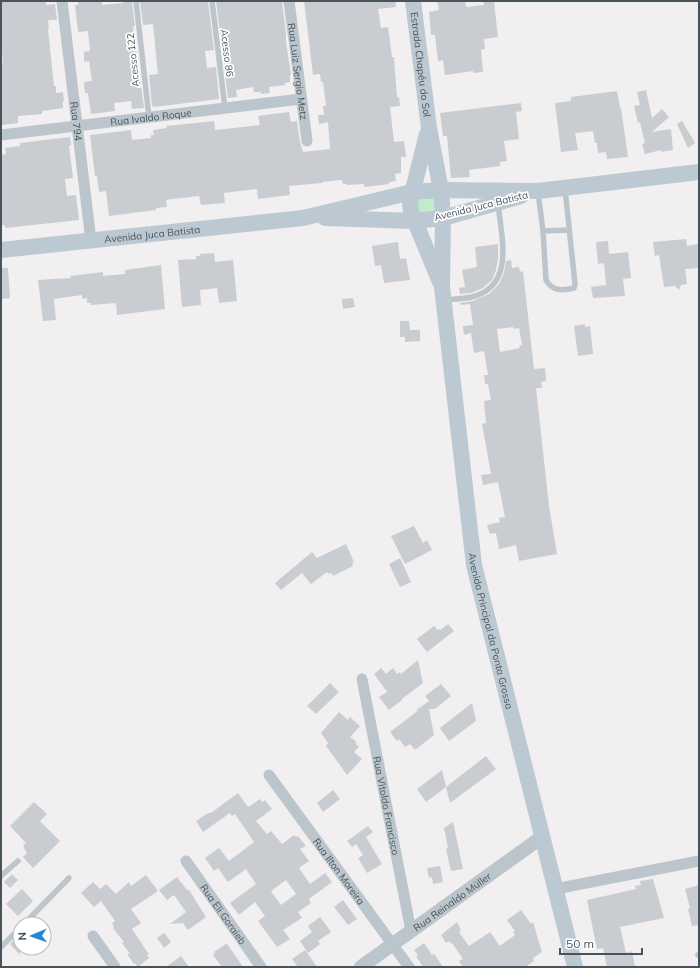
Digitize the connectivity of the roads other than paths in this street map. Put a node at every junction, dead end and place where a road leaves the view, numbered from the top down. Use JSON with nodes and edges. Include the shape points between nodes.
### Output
{"nodes":[{"id":1,"x":62,"y":1,"type":"edge"},
{"id":2,"x":136,"y":1,"type":"edge"},
{"id":3,"x":212,"y":1,"type":"edge"},
{"id":4,"x":289,"y":1,"type":"edge"},
{"id":5,"x":413,"y":1,"type":"edge"},
{"id":6,"x":302,"y":99,"type":"junction"},
{"id":7,"x":225,"y":108,"type":"junction"},
{"id":8,"x":149,"y":117,"type":"junction"},
{"id":9,"x":77,"y":126,"type":"junction"},
{"id":10,"x":429,"y":128,"type":"junction"},
{"id":11,"x":1,"y":135,"type":"edge"},
{"id":12,"x":307,"y":141,"type":"dead end"},
{"id":13,"x":699,"y":172,"type":"edge"},
{"id":14,"x":565,"y":188,"type":"junction"},
{"id":15,"x":440,"y":190,"type":"junction"},
{"id":16,"x":412,"y":192,"type":"junction"},
{"id":17,"x":538,"y":192,"type":"junction"},
{"id":18,"x":498,"y":203,"type":"junction"},
{"id":19,"x":303,"y":218,"type":"junction"},
{"id":20,"x":443,"y":218,"type":"junction"},
{"id":21,"x":414,"y":221,"type":"junction"},
{"id":22,"x":569,"y":230,"type":"junction"},
{"id":23,"x":543,"y":231,"type":"junction"},
{"id":24,"x":91,"y":240,"type":"junction"},
{"id":25,"x":1,"y":250,"type":"edge"},
{"id":26,"x":443,"y":294,"type":"junction"},
{"id":27,"x":362,"y":679,"type":"dead end"},
{"id":28,"x":269,"y":774,"type":"dead end"},
{"id":29,"x":542,"y":837,"type":"junction"},
{"id":30,"x":18,"y":861,"type":"dead end"},
{"id":31,"x":186,"y":861,"type":"dead end"},
{"id":32,"x":699,"y":862,"type":"edge"},
{"id":33,"x":1,"y":876,"type":"edge"},
{"id":34,"x":69,"y":878,"type":"dead end"},
{"id":35,"x":555,"y":889,"type":"junction"},
{"id":36,"x":32,"y":916,"type":"edge"},
{"id":37,"x":411,"y":931,"type":"junction"},
{"id":38,"x":12,"y":936,"type":"edge"},
{"id":39,"x":92,"y":936,"type":"dead end"},
{"id":40,"x":393,"y":944,"type":"junction"},
{"id":41,"x":1,"y":947,"type":"edge"},
{"id":42,"x":115,"y":967,"type":"edge"},
{"id":43,"x":261,"y":967,"type":"edge"},
{"id":44,"x":361,"y":967,"type":"edge"},
{"id":45,"x":409,"y":967,"type":"edge"},
{"id":46,"x":574,"y":967,"type":"edge"}],
"edges":[{"from":1,"to":9,"type":"street","name":"Rua 794"},
{"from":2,"to":8,"type":"lane","name":"Acesso 122"},
{"from":3,"to":7,"type":"lane","name":"Acesso 86"},
{"from":4,"to":6,"type":"street","name":"Rua Luiz Sergio Metz"},
{"from":5,"to":10,"type":"main road","name":"Estrada Chapéu do Sol"},
{"from":6,"to":7,"type":"street","name":"Rua Ivaldo Roque"},
{"from":6,"to":12,"type":"street","name":"Rua Luiz Sergio Metz"},
{"from":7,"to":8,"type":"street","name":"Rua Ivaldo Roque"},
{"from":8,"to":9,"type":"street","name":"Rua Ivaldo Roque"},
{"from":9,"to":11,"type":"street","name":"Rua Ivaldo Roque"},
{"from":9,"to":24,"type":"street","name":"Rua 794"},
{"from":10,"to":15,"type":"main road","name":"Estrada Chapéu do Sol"},
{"from":10,"to":16,"type":"main road","name":"Estrada Chapéu do Sol"},
{"from":13,"to":14,"type":"main road","name":"Avenida Juca Batista"},
{"from":14,"to":17,"type":"main road","name":"Avenida Juca Batista"},
{"from":14,"to":22,"type":"lane"},
{"from":15,"to":16,"type":"main road","name":"Avenida Juca Batista"},
{"from":15,"to":17,"type":"main road","name":"Avenida Juca Batista"},
{"from":15,"to":20,"type":"main road","name":"Estrada Chapéu do Sol"},
{"from":16,"to":19,"type":"main road","name":"Avenida Juca Batista"},
{"from":16,"to":21,"type":"main road","name":"Avenida Principal da Ponta Grossa","via":[[410,202]]},
{"from":17,"to":18,"type":"main road","name":"Avenida Juca Batista"},
{"from":17,"to":23,"type":"lane"},
{"from":18,"to":20,"type":"main road","name":"Avenida Juca Batista"},
{"from":18,"to":26,"type":"lane","via":[[503,261],[500,276],[488,290],[473,296]]},
{"from":19,"to":21,"type":"main road","name":"Avenida Juca Batista"},
{"from":19,"to":24,"type":"main road","name":"Avenida Juca Batista"},
{"from":20,"to":21,"type":"main road","name":"Avenida Juca Batista"},
{"from":20,"to":26,"type":"main road","name":"Avenida Principal da Ponta Grossa"},
{"from":21,"to":26,"type":"main road","name":"Avenida Principal da Ponta Grossa"},
{"from":22,"to":23,"type":"lane"},
{"from":22,"to":23,"type":"lane","via":[[575,284],[574,288],[569,289],[553,289],[546,280]]},
{"from":24,"to":25,"type":"main road","name":"Avenida Juca Batista"},
{"from":26,"to":29,"type":"main road","name":"Avenida Principal da Ponta Grossa","via":[[474,565]]},
{"from":27,"to":37,"type":"street","name":"Rua Vitoldo Francisco"},
{"from":28,"to":40,"type":"street","name":"Rua Ilton Moreira"},
{"from":29,"to":35,"type":"main road","name":"Avenida Principal da Ponta Grossa"},
{"from":29,"to":37,"type":"street","name":"Rua Reinaldo Müller"},
{"from":30,"to":33,"type":"lane"},
{"from":31,"to":43,"type":"street","name":"Rua Eli Goraieb"},
{"from":32,"to":35,"type":"street"},
{"from":34,"to":36,"type":"lane"},
{"from":35,"to":46,"type":"main road","name":"Avenida Principal da Ponta Grossa"},
{"from":37,"to":40,"type":"street","name":"Rua Reinaldo Müller"},
{"from":38,"to":41,"type":"lane"},
{"from":39,"to":42,"type":"street"},
{"from":40,"to":44,"type":"street","name":"Rua Reinaldo Müller"},
{"from":40,"to":45,"type":"street","name":"Rua Ilton Moreira"}]}
